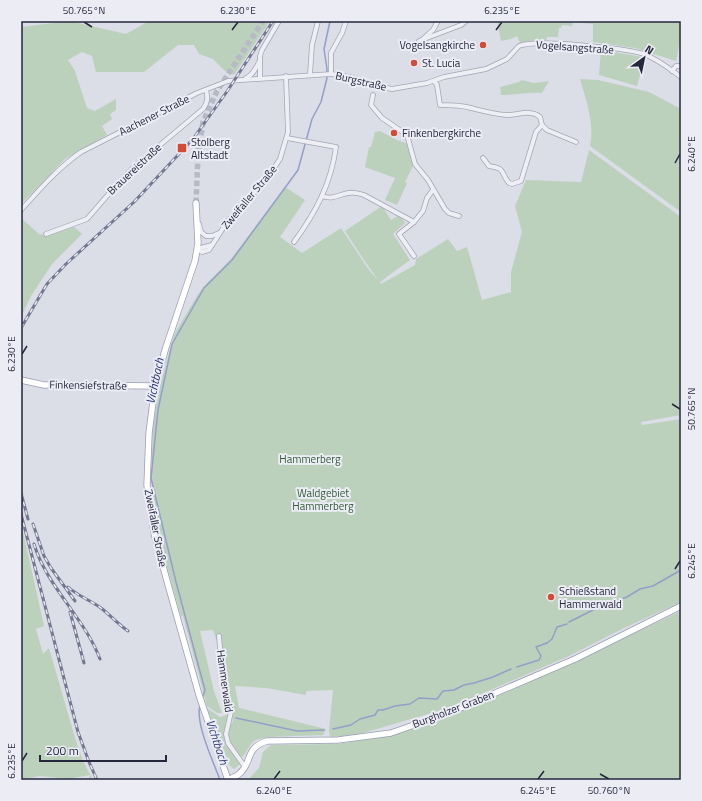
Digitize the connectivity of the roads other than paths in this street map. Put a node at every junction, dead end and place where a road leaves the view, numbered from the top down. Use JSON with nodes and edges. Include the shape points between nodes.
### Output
{"nodes":[{"id":1,"x":279,"y":21,"type":"edge"},
{"id":2,"x":318,"y":21,"type":"edge"},
{"id":3,"x":346,"y":21,"type":"edge"},
{"id":4,"x":438,"y":21,"type":"edge"},
{"id":5,"x":466,"y":21,"type":"edge"},
{"id":6,"x":259,"y":62,"type":"junction"},
{"id":7,"x":681,"y":66,"type":"edge"},
{"id":8,"x":672,"y":71,"type":"junction"},
{"id":9,"x":310,"y":74,"type":"junction"},
{"id":10,"x":330,"y":74,"type":"junction"},
{"id":11,"x":286,"y":76,"type":"junction"},
{"id":12,"x":681,"y":77,"type":"edge"},
{"id":13,"x":260,"y":78,"type":"junction"},
{"id":14,"x":241,"y":80,"type":"junction"},
{"id":15,"x":434,"y":81,"type":"junction"},
{"id":16,"x":206,"y":90,"type":"junction"},
{"id":17,"x":373,"y":95,"type":"dead end"},
{"id":18,"x":542,"y":125,"type":"junction"},
{"id":19,"x":287,"y":138,"type":"junction"},
{"id":20,"x":576,"y":142,"type":"dead end"},
{"id":21,"x":483,"y":158,"type":"dead end"},
{"id":22,"x":433,"y":190,"type":"junction"},
{"id":23,"x":322,"y":196,"type":"junction"},
{"id":24,"x":196,"y":202,"type":"tunnel mouth"},
{"id":25,"x":21,"y":210,"type":"edge"},
{"id":26,"x":459,"y":216,"type":"dead end"},
{"id":27,"x":198,"y":220,"type":"junction"},
{"id":28,"x":414,"y":222,"type":"junction"},
{"id":29,"x":219,"y":233,"type":"junction"},
{"id":30,"x":46,"y":234,"type":"dead end"},
{"id":31,"x":294,"y":242,"type":"dead end"},
{"id":32,"x":197,"y":249,"type":"junction"},
{"id":33,"x":414,"y":256,"type":"dead end"},
{"id":34,"x":21,"y":380,"type":"edge"},
{"id":35,"x":155,"y":386,"type":"junction"},
{"id":36,"x":681,"y":606,"type":"edge"},
{"id":37,"x":219,"y":636,"type":"dead end"},
{"id":38,"x":246,"y":767,"type":"junction"},
{"id":39,"x":228,"y":780,"type":"edge"}],
"edges":[{"from":1,"to":6,"type":"street","via":[[262,50]]},
{"from":2,"to":9,"type":"street","via":[[312,45]]},
{"from":3,"to":10,"type":"street","via":[[331,54]]},
{"from":4,"to":5,"type":"street","via":[[419,41]]},
{"from":6,"to":13,"type":"street"},
{"from":6,"to":14,"type":"street","via":[[255,71]]},
{"from":7,"to":8,"type":"street","via":[[676,66]]},
{"from":8,"to":12,"type":"street","name":"Vogelsangstraße"},
{"from":8,"to":15,"type":"street","name":"Vogelsangstraße","via":[[652,58],[633,52],[594,46],[534,44],[519,46],[507,59],[486,69]]},
{"from":9,"to":10,"type":"street","name":"Burgstraße"},
{"from":9,"to":11,"type":"street","name":"Aachener Straße"},
{"from":10,"to":15,"type":"street","name":"Burgstraße","via":[[392,89]]},
{"from":11,"to":13,"type":"street","name":"Aachener Straße"},
{"from":11,"to":19,"type":"street","name":"Zweifaller Straße"},
{"from":13,"to":14,"type":"street","name":"Aachener Straße"},
{"from":14,"to":16,"type":"street","name":"Aachener Straße","via":[[223,82]]},
{"from":15,"to":18,"type":"street","via":[[440,105],[459,106],[496,114],[534,113],[540,117]]},
{"from":16,"to":25,"type":"street","name":"Aachener Straße","via":[[81,152],[69,160]]},
{"from":16,"to":30,"type":"street","name":"Brauereistraße","via":[[208,97],[203,109],[135,166],[87,219]]},
{"from":17,"to":22,"type":"street","via":[[371,105],[389,123],[407,135],[415,164]]},
{"from":18,"to":20,"type":"street","via":[[547,130]]},
{"from":18,"to":21,"type":"street","via":[[536,132],[521,181],[509,183],[502,170],[489,166]]},
{"from":19,"to":23,"type":"street","via":[[336,147],[332,171]]},
{"from":19,"to":29,"type":"street","name":"Zweifaller Straße","via":[[280,159],[266,180]]},
{"from":22,"to":26,"type":"street","via":[[449,213]]},
{"from":22,"to":28,"type":"street","via":[[423,211]]},
{"from":23,"to":28,"type":"street","via":[[331,199],[355,192]]},
{"from":23,"to":31,"type":"street"},
{"from":24,"to":27,"type":"main road"},
{"from":27,"to":29,"type":"street","via":[[203,234],[208,237]]},
{"from":27,"to":32,"type":"main road"},
{"from":28,"to":33,"type":"street","via":[[399,234]]},
{"from":29,"to":32,"type":"street","name":"Zweifaller Straße","via":[[212,244]]},
{"from":32,"to":35,"type":"main road","name":"Zweifaller Straße"},
{"from":34,"to":35,"type":"main road","name":"Finkensiefstraße","via":[[48,385]]},
{"from":35,"to":39,"type":"main road","name":"Zweifaller Straße","via":[[149,433],[147,485],[154,533],[199,695]]},
{"from":36,"to":38,"type":"main road","name":"Burgholzer Graben","via":[[575,659],[451,712],[391,733],[338,740],[267,740],[253,749]]},
{"from":37,"to":38,"type":"street","name":"Hammerwald","via":[[222,673],[231,712],[226,734],[228,743]]},
{"from":38,"to":39,"type":"main road"}]}
